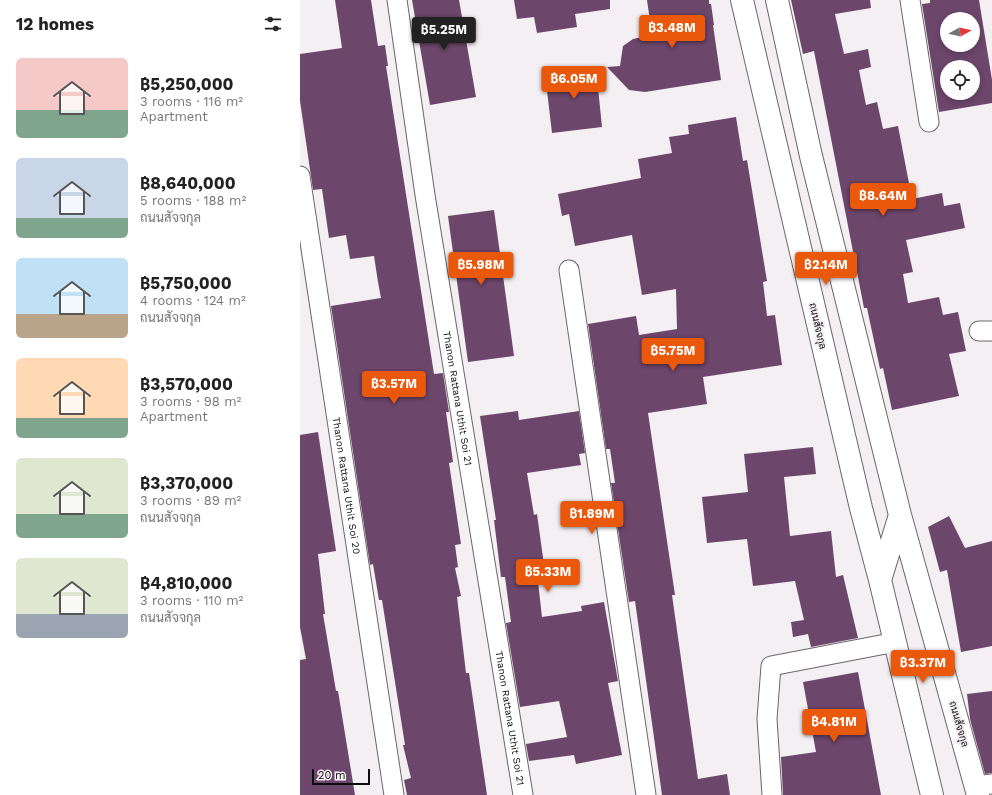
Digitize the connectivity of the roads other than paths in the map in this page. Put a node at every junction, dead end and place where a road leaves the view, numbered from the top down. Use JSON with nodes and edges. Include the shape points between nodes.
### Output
{"nodes":[{"id":1,"x":397,"y":0,"type":"edge"},
{"id":2,"x":742,"y":0,"type":"edge"},
{"id":3,"x":777,"y":0,"type":"edge"},
{"id":4,"x":910,"y":0,"type":"edge"},
{"id":5,"x":929,"y":122,"type":"dead end"},
{"id":6,"x":300,"y":176,"type":"edge"},
{"id":7,"x":569,"y":270,"type":"dead end"},
{"id":8,"x":900,"y":515,"type":"junction"},
{"id":9,"x":880,"y":580,"type":"junction"},
{"id":10,"x":896,"y":642,"type":"junction"},
{"id":11,"x":982,"y":788,"type":"edge"},
{"id":12,"x":394,"y":795,"type":"edge"},
{"id":13,"x":523,"y":795,"type":"edge"},
{"id":14,"x":646,"y":795,"type":"edge"},
{"id":15,"x":772,"y":795,"type":"edge"},
{"id":16,"x":932,"y":795,"type":"edge"}],
"edges":[{"from":1,"to":13,"type":"street","name":"Thanon Rattana Uthit Soi 21","via":[[425,195]]},
{"from":2,"to":9,"type":"street","name":"ถนนสัจจกุล","via":[[859,501]]},
{"from":3,"to":8,"type":"street","name":"ถนนสัจจกุล","via":[[811,156]]},
{"from":4,"to":5,"type":"street"},
{"from":6,"to":12,"type":"street","name":"Thanon Rattana Uthit Soi 20"},
{"from":7,"to":14,"type":"street"},
{"from":8,"to":9,"type":"street"},
{"from":8,"to":11,"type":"street","name":"ถนนสัจจกุล"},
{"from":9,"to":10,"type":"street","name":"ถนนสัจจกุล"},
{"from":10,"to":15,"type":"street","via":[[771,666],[767,719]]},
{"from":10,"to":16,"type":"street","name":"ถนนสัจจกุล"}]}
